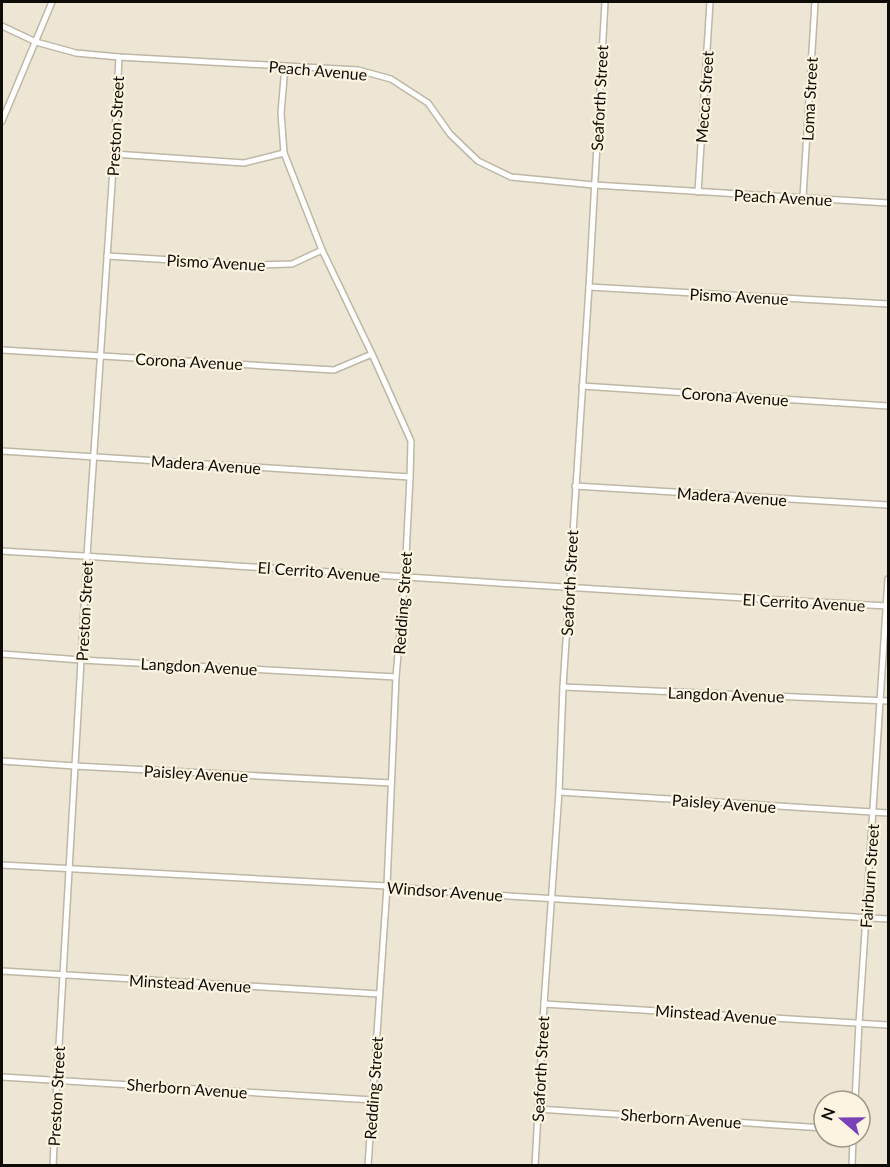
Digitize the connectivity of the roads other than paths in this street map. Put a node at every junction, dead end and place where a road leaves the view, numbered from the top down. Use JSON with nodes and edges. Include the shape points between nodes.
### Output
{"nodes":[{"id":1,"x":52,"y":2,"type":"edge"},
{"id":2,"x":604,"y":2,"type":"edge"},
{"id":3,"x":710,"y":2,"type":"edge"},
{"id":4,"x":815,"y":2,"type":"edge"},
{"id":5,"x":2,"y":26,"type":"edge"},
{"id":6,"x":36,"y":42,"type":"junction"},
{"id":7,"x":119,"y":57,"type":"junction"},
{"id":8,"x":285,"y":66,"type":"junction"},
{"id":9,"x":2,"y":121,"type":"edge"},
{"id":10,"x":284,"y":153,"type":"junction"},
{"id":11,"x":114,"y":154,"type":"junction"},
{"id":12,"x":594,"y":185,"type":"junction"},
{"id":13,"x":698,"y":192,"type":"junction"},
{"id":14,"x":803,"y":197,"type":"junction"},
{"id":15,"x":888,"y":203,"type":"edge"},
{"id":16,"x":322,"y":250,"type":"junction"},
{"id":17,"x":106,"y":256,"type":"junction"},
{"id":18,"x":589,"y":287,"type":"junction"},
{"id":19,"x":888,"y":304,"type":"edge"},
{"id":20,"x":2,"y":350,"type":"edge"},
{"id":21,"x":372,"y":354,"type":"junction"},
{"id":22,"x":99,"y":356,"type":"junction"},
{"id":23,"x":582,"y":386,"type":"junction"},
{"id":24,"x":888,"y":406,"type":"edge"},
{"id":25,"x":2,"y":451,"type":"edge"},
{"id":26,"x":94,"y":457,"type":"junction"},
{"id":27,"x":410,"y":477,"type":"junction"},
{"id":28,"x":575,"y":486,"type":"junction"},
{"id":29,"x":888,"y":506,"type":"edge"},
{"id":30,"x":2,"y":551,"type":"edge"},
{"id":31,"x":87,"y":556,"type":"junction"},
{"id":32,"x":405,"y":576,"type":"junction"},
{"id":33,"x":888,"y":579,"type":"edge"},
{"id":34,"x":569,"y":588,"type":"junction"},
{"id":35,"x":888,"y":606,"type":"edge"},
{"id":36,"x":2,"y":654,"type":"edge"},
{"id":37,"x":81,"y":660,"type":"junction"},
{"id":38,"x":396,"y":677,"type":"junction"},
{"id":39,"x":563,"y":687,"type":"junction"},
{"id":40,"x":880,"y":700,"type":"junction"},
{"id":41,"x":888,"y":701,"type":"edge"},
{"id":42,"x":2,"y":760,"type":"edge"},
{"id":43,"x":75,"y":766,"type":"junction"},
{"id":44,"x":391,"y":783,"type":"junction"},
{"id":45,"x":559,"y":792,"type":"junction"},
{"id":46,"x":874,"y":813,"type":"junction"},
{"id":47,"x":888,"y":813,"type":"edge"},
{"id":48,"x":2,"y":865,"type":"edge"},
{"id":49,"x":69,"y":868,"type":"junction"},
{"id":50,"x":387,"y":886,"type":"junction"},
{"id":51,"x":552,"y":899,"type":"junction"},
{"id":52,"x":867,"y":917,"type":"junction"},
{"id":53,"x":888,"y":919,"type":"edge"},
{"id":54,"x":2,"y":971,"type":"edge"},
{"id":55,"x":63,"y":975,"type":"junction"},
{"id":56,"x":379,"y":994,"type":"junction"},
{"id":57,"x":544,"y":1004,"type":"junction"},
{"id":58,"x":859,"y":1023,"type":"junction"},
{"id":59,"x":888,"y":1025,"type":"edge"},
{"id":60,"x":2,"y":1077,"type":"edge"},
{"id":61,"x":57,"y":1080,"type":"junction"},
{"id":62,"x":856,"y":1089,"type":"edge"},
{"id":63,"x":373,"y":1100,"type":"junction"},
{"id":64,"x":538,"y":1109,"type":"junction"},
{"id":65,"x":812,"y":1127,"type":"edge"},
{"id":66,"x":853,"y":1149,"type":"edge"},
{"id":67,"x":53,"y":1166,"type":"edge"},
{"id":68,"x":368,"y":1166,"type":"edge"},
{"id":69,"x":535,"y":1166,"type":"edge"},
{"id":70,"x":852,"y":1166,"type":"edge"}],
"edges":[{"from":1,"to":6,"type":"street"},
{"from":2,"to":12,"type":"street","name":"Seaforth Street"},
{"from":3,"to":13,"type":"street","name":"Mecca Street"},
{"from":4,"to":14,"type":"street","name":"Loma Street"},
{"from":5,"to":6,"type":"street","name":"Peach Avenue"},
{"from":6,"to":7,"type":"street","name":"Peach Avenue","via":[[76,53]]},
{"from":6,"to":9,"type":"street"},
{"from":7,"to":8,"type":"street","name":"Peach Avenue"},
{"from":7,"to":11,"type":"street","name":"Preston Street"},
{"from":8,"to":10,"type":"street","name":"Redding Street","via":[[281,113]]},
{"from":8,"to":12,"type":"street","name":"Peach Avenue","via":[[358,70],[391,79],[428,103],[450,134],[478,161],[511,177]]},
{"from":10,"to":11,"type":"street","via":[[244,163]]},
{"from":10,"to":16,"type":"street","name":"Redding Street"},
{"from":11,"to":17,"type":"street","name":"Preston Street"},
{"from":12,"to":13,"type":"street","name":"Peach Avenue"},
{"from":12,"to":18,"type":"street","name":"Seaforth Street"},
{"from":13,"to":14,"type":"street","name":"Peach Avenue"},
{"from":14,"to":15,"type":"street","name":"Peach Avenue"},
{"from":16,"to":17,"type":"street","name":"Pismo Avenue","via":[[292,264],[256,266]]},
{"from":16,"to":21,"type":"street","name":"Redding Street"},
{"from":17,"to":22,"type":"street","name":"Preston Street"},
{"from":18,"to":19,"type":"street","name":"Pismo Avenue"},
{"from":18,"to":23,"type":"street","name":"Seaforth Street"},
{"from":20,"to":22,"type":"street","name":"Corona Avenue"},
{"from":21,"to":22,"type":"street","name":"Corona Avenue","via":[[334,370]]},
{"from":21,"to":27,"type":"street","name":"Redding Street","via":[[411,441]]},
{"from":22,"to":26,"type":"street","name":"Preston Street"},
{"from":23,"to":24,"type":"street","name":"Corona Avenue"},
{"from":23,"to":28,"type":"street","name":"Seaforth Street"},
{"from":25,"to":26,"type":"street","name":"Madera Avenue"},
{"from":26,"to":27,"type":"street","name":"Madera Avenue"},
{"from":26,"to":31,"type":"street","name":"Preston Street"},
{"from":27,"to":32,"type":"street","name":"Redding Street"},
{"from":28,"to":29,"type":"street","name":"Madera Avenue"},
{"from":28,"to":34,"type":"street","name":"Seaforth Street"},
{"from":30,"to":31,"type":"street","name":"El Cerrito Avenue"},
{"from":31,"to":32,"type":"street","name":"El Cerrito Avenue"},
{"from":31,"to":37,"type":"street","name":"Preston Street"},
{"from":32,"to":34,"type":"street","name":"El Cerrito Avenue"},
{"from":32,"to":38,"type":"street","name":"Redding Street"},
{"from":33,"to":35,"type":"street","name":"Fairburn Street"},
{"from":34,"to":35,"type":"street","name":"El Cerrito Avenue"},
{"from":34,"to":39,"type":"street","name":"Seaforth Street"},
{"from":35,"to":40,"type":"street","name":"Fairburn Street"},
{"from":36,"to":37,"type":"street","name":"Langdon Avenue"},
{"from":37,"to":38,"type":"street","name":"Langdon Avenue"},
{"from":37,"to":43,"type":"street","name":"Preston Street"},
{"from":38,"to":44,"type":"street","name":"Redding Street"},
{"from":39,"to":40,"type":"street","name":"Langdon Avenue"},
{"from":39,"to":45,"type":"street","name":"Seaforth Street"},
{"from":40,"to":41,"type":"street","name":"Langdon Avenue"},
{"from":40,"to":46,"type":"street","name":"Fairburn Street"},
{"from":42,"to":43,"type":"street","name":"Paisley Avenue"},
{"from":43,"to":44,"type":"street","name":"Paisley Avenue"},
{"from":43,"to":49,"type":"street","name":"Preston Street"},
{"from":44,"to":50,"type":"street","name":"Redding Street"},
{"from":45,"to":46,"type":"street","name":"Paisley Avenue"},
{"from":45,"to":51,"type":"street","name":"Seaforth Street"},
{"from":46,"to":47,"type":"street","name":"Paisley Avenue"},
{"from":46,"to":52,"type":"street","name":"Fairburn Street"},
{"from":48,"to":49,"type":"street","name":"Windsor Avenue"},
{"from":49,"to":50,"type":"street","name":"Windsor Avenue"},
{"from":49,"to":55,"type":"street","name":"Preston Street"},
{"from":50,"to":51,"type":"street","name":"Windsor Avenue"},
{"from":50,"to":56,"type":"street","name":"Redding Street"},
{"from":51,"to":52,"type":"street","name":"Windsor Avenue"},
{"from":51,"to":57,"type":"street","name":"Seaforth Street"},
{"from":52,"to":53,"type":"street","name":"Windsor Avenue"},
{"from":52,"to":58,"type":"street","name":"Fairburn Street"},
{"from":54,"to":55,"type":"street","name":"Minstead Avenue"},
{"from":55,"to":56,"type":"street","name":"Minstead Avenue"},
{"from":55,"to":61,"type":"street","name":"Preston Street"},
{"from":56,"to":63,"type":"street","name":"Redding Street"},
{"from":57,"to":58,"type":"street","name":"Minstead Avenue"},
{"from":57,"to":64,"type":"street","name":"Seaforth Street"},
{"from":58,"to":59,"type":"street","name":"Minstead Avenue"},
{"from":58,"to":62,"type":"street","name":"Fairburn Street"},
{"from":60,"to":61,"type":"street","name":"Sherborn Avenue"},
{"from":61,"to":63,"type":"street","name":"Sherborn Avenue"},
{"from":61,"to":67,"type":"street","name":"Preston Street"},
{"from":63,"to":68,"type":"street","name":"Redding Street"},
{"from":64,"to":65,"type":"street","name":"Sherborn Avenue"},
{"from":64,"to":69,"type":"street","name":"Seaforth Street"},
{"from":66,"to":70,"type":"street"}]}
